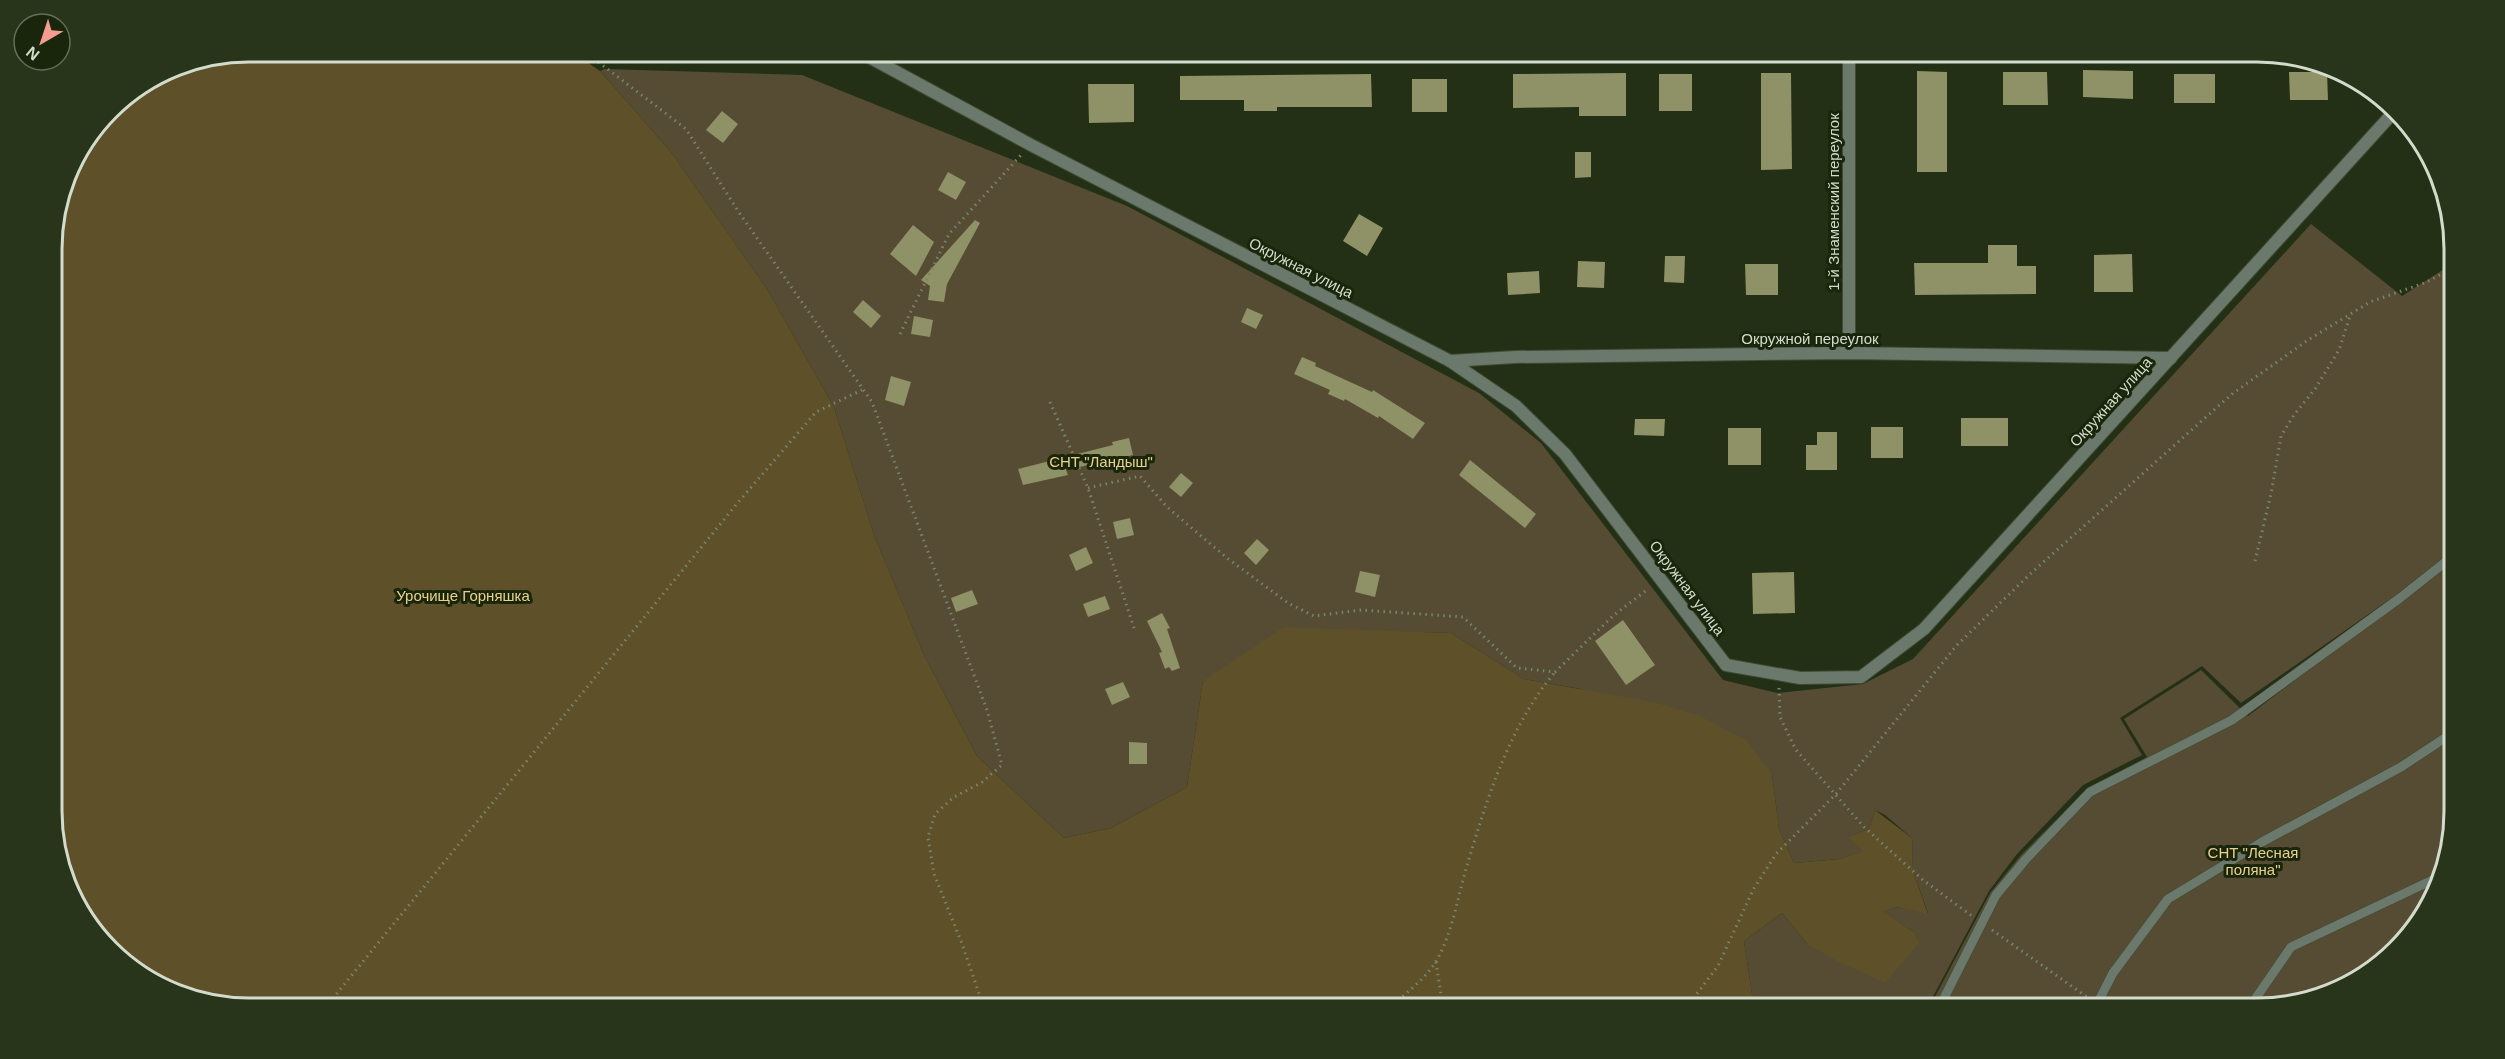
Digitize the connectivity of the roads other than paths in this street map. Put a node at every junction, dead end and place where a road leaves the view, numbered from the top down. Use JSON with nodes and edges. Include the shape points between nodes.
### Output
{"nodes":[{"id":1,"x":876,"y":61,"type":"edge"},
{"id":2,"x":1849,"y":61,"type":"edge"},
{"id":3,"x":2389,"y":117,"type":"edge"},
{"id":4,"x":1849,"y":353,"type":"junction"},
{"id":5,"x":2171,"y":358,"type":"junction"},
{"id":6,"x":1450,"y":361,"type":"junction"},
{"id":7,"x":2444,"y":563,"type":"edge"},
{"id":8,"x":2444,"y":739,"type":"edge"},
{"id":9,"x":2429,"y":882,"type":"edge"},
{"id":10,"x":1944,"y":997,"type":"edge"},
{"id":11,"x":2101,"y":997,"type":"edge"},
{"id":12,"x":2256,"y":997,"type":"edge"}],
"edges":[{"from":1,"to":6,"type":"street","name":"Окружная улица","via":[[1030,145]]},
{"from":2,"to":4,"type":"street","name":"1-й Знаменский переулок"},
{"from":3,"to":5,"type":"street","name":"Окружная улица"},
{"from":4,"to":5,"type":"street","name":"Окружной переулок"},
{"from":4,"to":6,"type":"street","name":"Окружной переулок"},
{"from":5,"to":6,"type":"street","name":"Окружная улица","via":[[1924,629],[1861,677],[1800,678],[1726,665],[1565,454],[1516,406]]},
{"from":7,"to":10,"type":"lane","via":[[2232,720],[2090,792],[1996,895]]},
{"from":8,"to":11,"type":"lane","via":[[2168,899],[2113,973]]},
{"from":9,"to":12,"type":"lane","via":[[2291,946]]}]}
